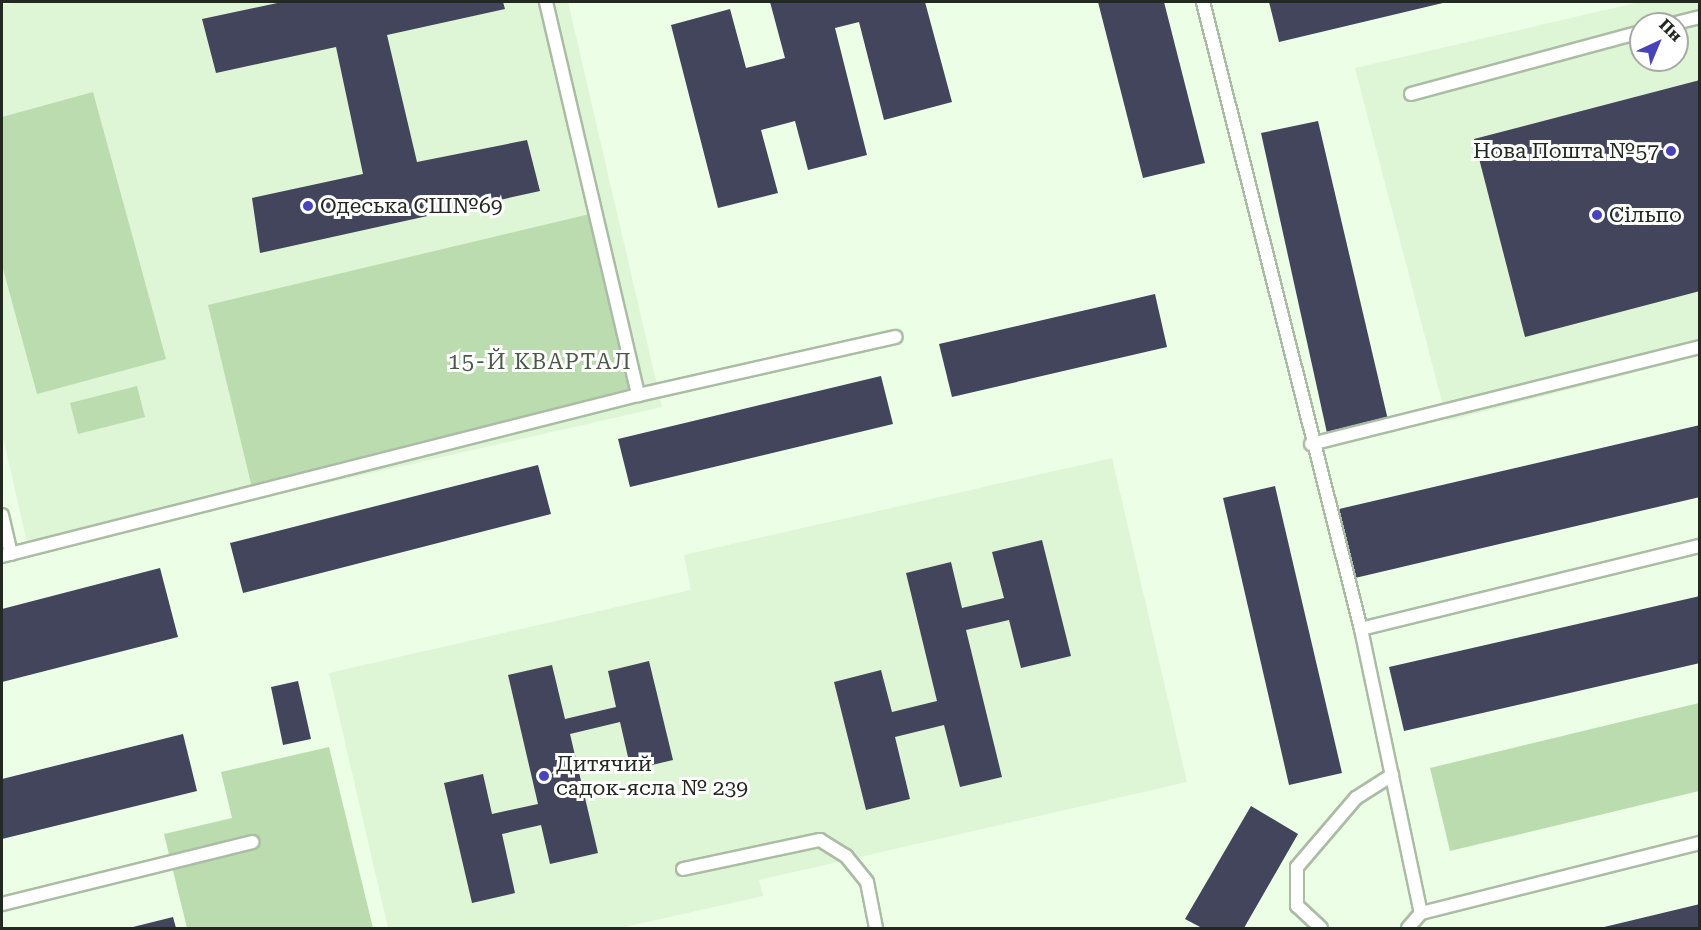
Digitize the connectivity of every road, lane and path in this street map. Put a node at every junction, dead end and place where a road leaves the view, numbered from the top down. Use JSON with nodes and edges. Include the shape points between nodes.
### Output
{"nodes":[{"id":1,"x":546,"y":2,"type":"edge"},
{"id":2,"x":1203,"y":2,"type":"edge"},
{"id":3,"x":1629,"y":35,"type":"edge"},
{"id":4,"x":1411,"y":94,"type":"dead end"},
{"id":5,"x":896,"y":337,"type":"dead end"},
{"id":6,"x":1700,"y":347,"type":"edge"},
{"id":7,"x":638,"y":395,"type":"junction"},
{"id":8,"x":1311,"y":444,"type":"junction"},
{"id":9,"x":2,"y":515,"type":"edge"},
{"id":10,"x":1700,"y":546,"type":"edge"},
{"id":11,"x":6,"y":555,"type":"edge"},
{"id":12,"x":1361,"y":628,"type":"junction"},
{"id":13,"x":1392,"y":775,"type":"junction"},
{"id":14,"x":252,"y":842,"type":"dead end"},
{"id":15,"x":1700,"y":843,"type":"edge"},
{"id":16,"x":683,"y":869,"type":"dead end"},
{"id":17,"x":2,"y":904,"type":"edge"},
{"id":18,"x":1421,"y":913,"type":"junction"},
{"id":19,"x":876,"y":928,"type":"edge"},
{"id":20,"x":1321,"y":928,"type":"edge"},
{"id":21,"x":1408,"y":928,"type":"edge"}],
"edges":[{"from":1,"to":7,"type":"lane"},
{"from":2,"to":8,"type":"lane"},
{"from":3,"to":4,"type":"lane"},
{"from":5,"to":7,"type":"lane"},
{"from":6,"to":8,"type":"lane"},
{"from":7,"to":11,"type":"lane"},
{"from":8,"to":12,"type":"lane"},
{"from":9,"to":11,"type":"lane"},
{"from":10,"to":12,"type":"lane"},
{"from":12,"to":13,"type":"lane"},
{"from":13,"to":18,"type":"lane"},
{"from":13,"to":20,"type":"lane","via":[[1356,798],[1297,867],[1297,906]]},
{"from":14,"to":17,"type":"lane"},
{"from":15,"to":18,"type":"lane"},
{"from":16,"to":19,"type":"lane","via":[[820,840],[846,855],[867,882]]},
{"from":18,"to":21,"type":"lane"}]}
